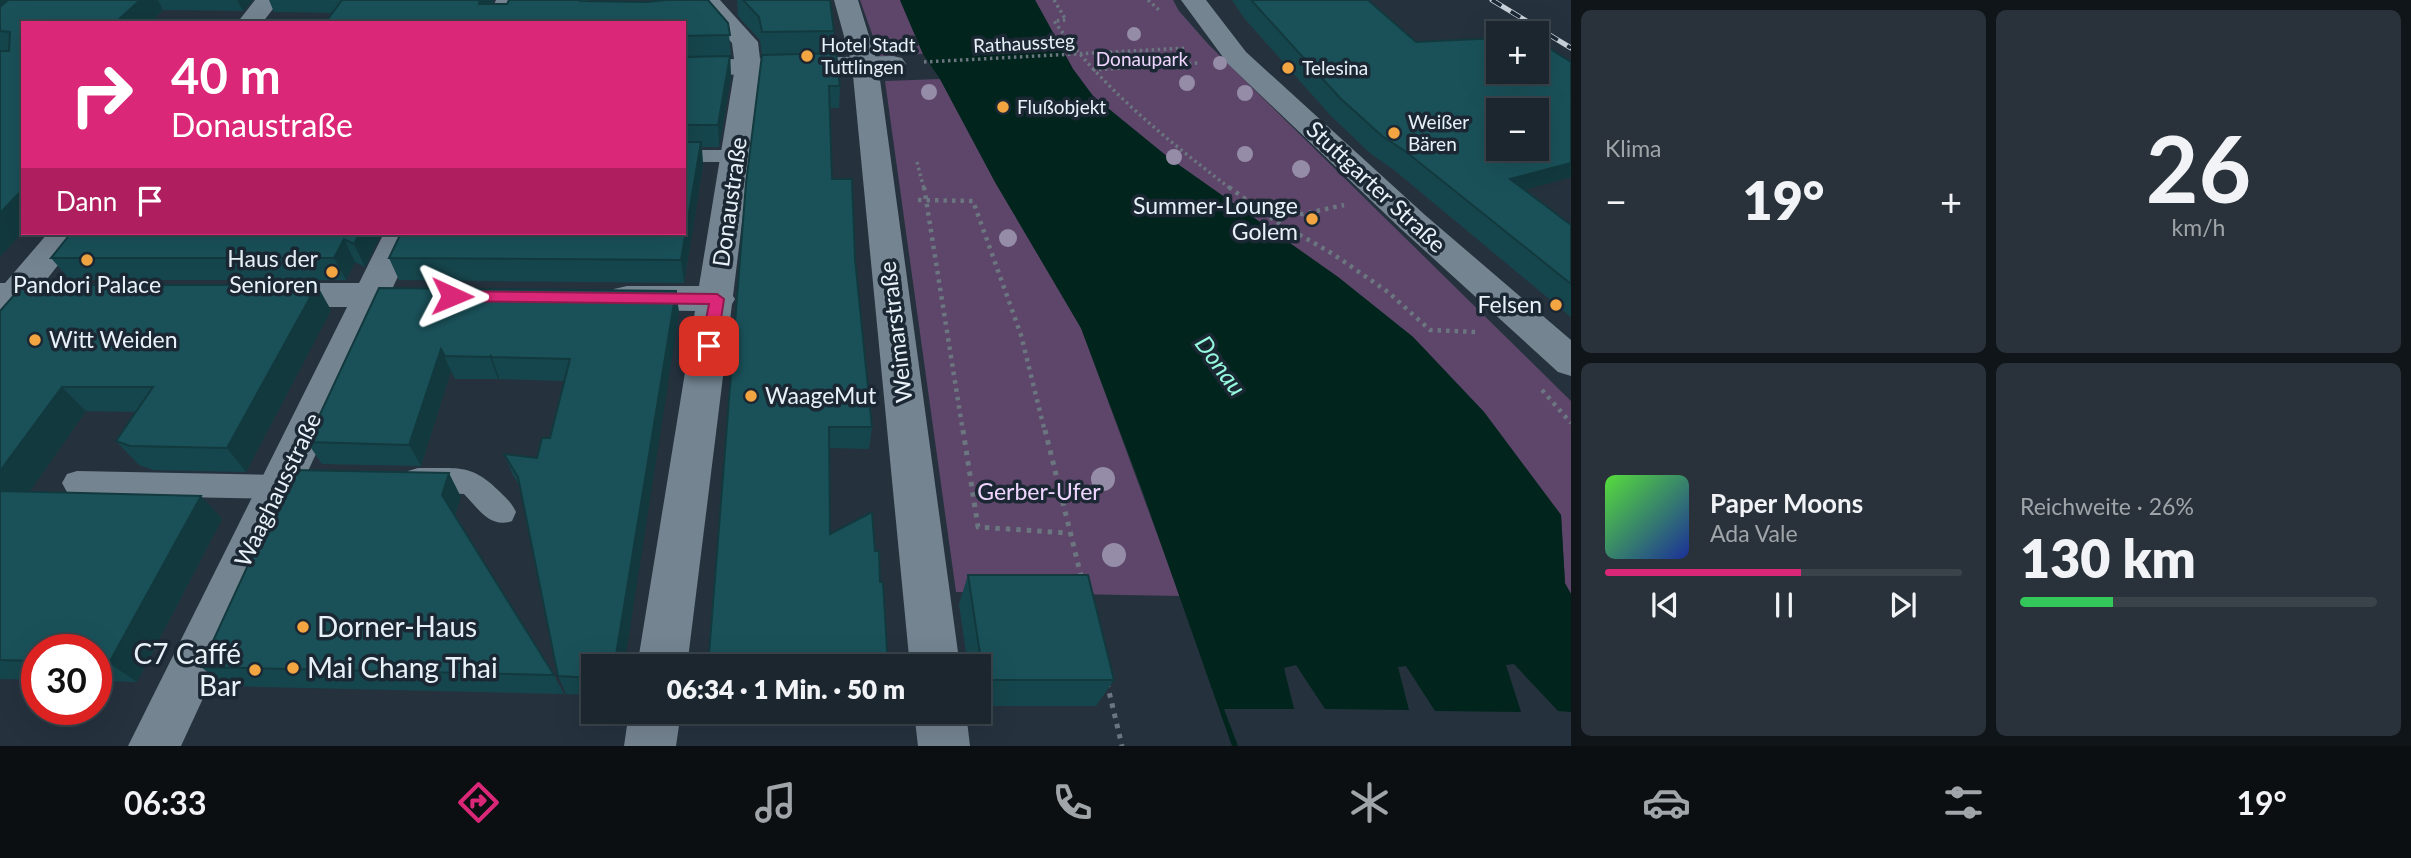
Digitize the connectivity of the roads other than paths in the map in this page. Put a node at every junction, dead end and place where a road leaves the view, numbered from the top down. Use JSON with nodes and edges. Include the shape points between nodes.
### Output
{"nodes":[{"id":1,"x":268,"y":0,"type":"edge"},
{"id":2,"x":508,"y":0,"type":"edge"},
{"id":3,"x":846,"y":0,"type":"edge"},
{"id":4,"x":1193,"y":0,"type":"edge"},
{"id":5,"x":703,"y":6,"type":"edge"},
{"id":6,"x":251,"y":21,"type":"edge"},
{"id":7,"x":499,"y":21,"type":"edge"},
{"id":8,"x":879,"y":64,"type":"junction"},
{"id":9,"x":748,"y":67,"type":"junction"},
{"id":10,"x":686,"y":68,"type":"edge"},
{"id":11,"x":686,"y":156,"type":"edge"},
{"id":12,"x":737,"y":156,"type":"junction"},
{"id":13,"x":64,"y":235,"type":"edge"},
{"id":14,"x":401,"y":235,"type":"edge"},
{"id":15,"x":94,"y":295,"type":"edge"},
{"id":16,"x":244,"y":295,"type":"edge"},
{"id":17,"x":386,"y":295,"type":"junction"},
{"id":18,"x":593,"y":297,"type":"edge"},
{"id":19,"x":717,"y":299,"type":"junction"},
{"id":20,"x":4,"y":301,"type":"edge"},
{"id":21,"x":1571,"y":362,"type":"edge"},
{"id":22,"x":391,"y":480,"type":"edge"},
{"id":23,"x":291,"y":481,"type":"junction"},
{"id":24,"x":77,"y":483,"type":"dead end"},
{"id":25,"x":501,"y":512,"type":"dead end"},
{"id":26,"x":664,"y":654,"type":"edge"},
{"id":27,"x":933,"y":654,"type":"edge"},
{"id":28,"x":653,"y":724,"type":"edge"},
{"id":29,"x":941,"y":724,"type":"edge"},
{"id":30,"x":154,"y":746,"type":"edge"},
{"id":31,"x":650,"y":746,"type":"edge"},
{"id":32,"x":944,"y":746,"type":"edge"}],
"edges":[{"from":1,"to":6,"type":"street"},
{"from":2,"to":7,"type":"street"},
{"from":3,"to":8,"type":"street","name":"Weimarstraße"},
{"from":4,"to":21,"type":"street","name":"Stuttgarter Straße","via":[[1237,58]]},
{"from":5,"to":9,"type":"street","name":"Donaustraße","via":[[745,42]]},
{"from":8,"to":9,"type":"street"},
{"from":8,"to":27,"type":"street","name":"Weimarstraße","via":[[900,375]]},
{"from":9,"to":10,"type":"street"},
{"from":9,"to":12,"type":"street","name":"Donaustraße"},
{"from":11,"to":12,"type":"lane"},
{"from":12,"to":19,"type":"street","name":"Donaustraße"},
{"from":13,"to":20,"type":"street"},
{"from":14,"to":17,"type":"street","name":"Waaghausstraße"},
{"from":15,"to":20,"type":"street"},
{"from":16,"to":17,"type":"street"},
{"from":17,"to":23,"type":"street","name":"Waaghausstraße"},
{"from":18,"to":19,"type":"street"},
{"from":19,"to":26,"type":"street","name":"Donaustraße"},
{"from":22,"to":25,"type":"lane","via":[[471,482]]},
{"from":23,"to":24,"type":"lane"},
{"from":23,"to":30,"type":"street","name":"Waaghausstraße"},
{"from":28,"to":31,"type":"street"},
{"from":29,"to":32,"type":"street"}]}
